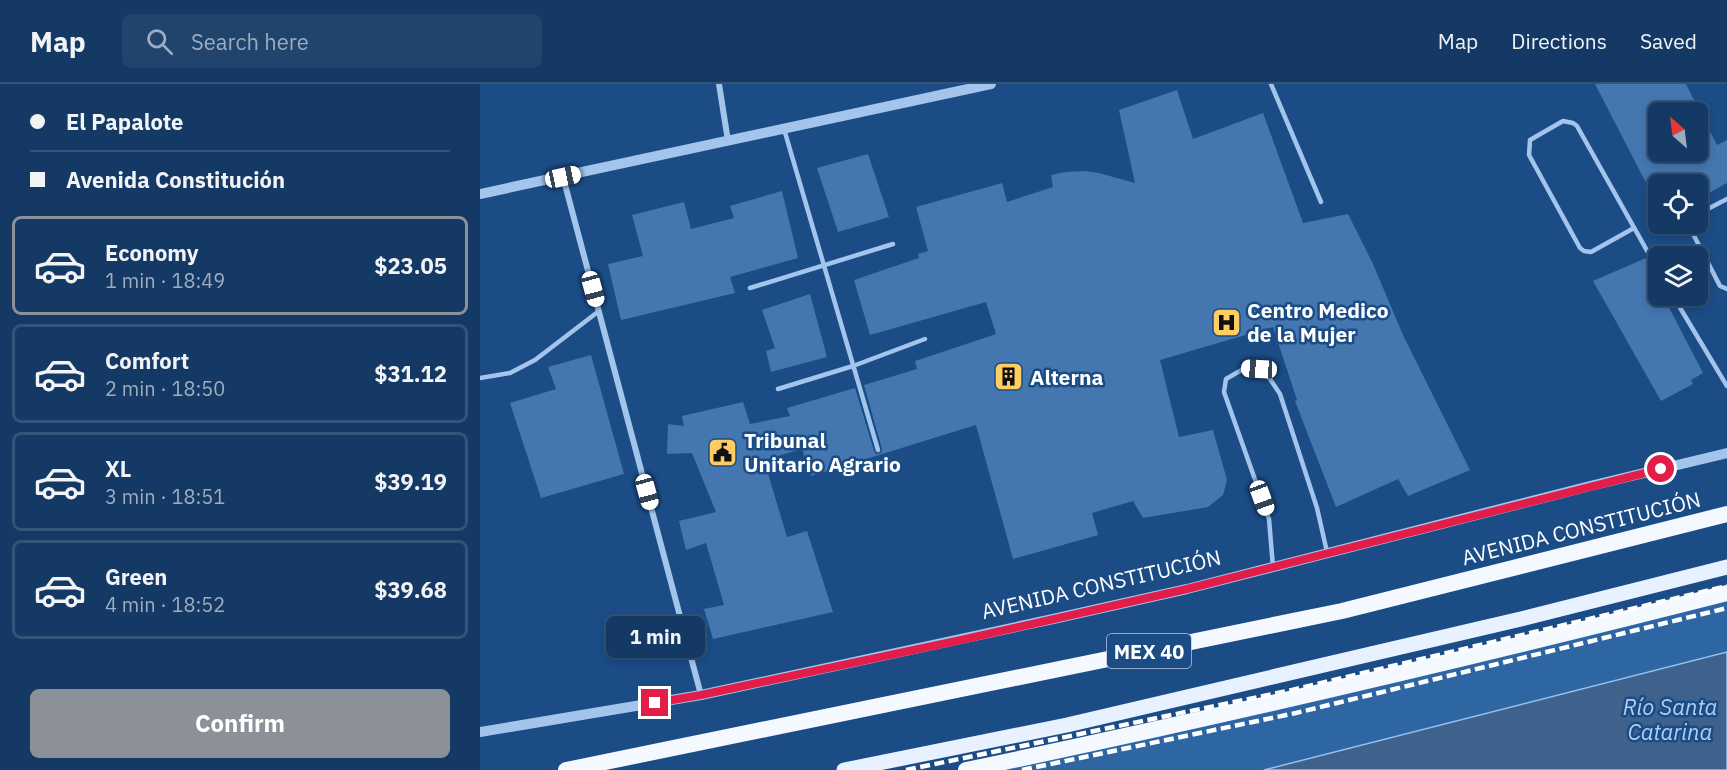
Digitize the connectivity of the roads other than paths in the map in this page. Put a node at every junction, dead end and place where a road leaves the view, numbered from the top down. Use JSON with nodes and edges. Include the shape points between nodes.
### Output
{"nodes":[{"id":1,"x":719,"y":84,"type":"edge"},
{"id":2,"x":991,"y":84,"type":"edge"},
{"id":3,"x":1271,"y":84,"type":"edge"},
{"id":4,"x":784,"y":129,"type":"junction"},
{"id":5,"x":728,"y":141,"type":"junction"},
{"id":6,"x":563,"y":177,"type":"junction"},
{"id":7,"x":480,"y":194,"type":"edge"},
{"id":8,"x":1727,"y":199,"type":"edge"},
{"id":9,"x":1321,"y":202,"type":"dead end"},
{"id":10,"x":1708,"y":209,"type":"edge"},
{"id":11,"x":1634,"y":228,"type":"junction"},
{"id":12,"x":1693,"y":234,"type":"edge"},
{"id":13,"x":893,"y":244,"type":"dead end"},
{"id":14,"x":1648,"y":253,"type":"edge"},
{"id":15,"x":823,"y":266,"type":"junction"},
{"id":16,"x":750,"y":288,"type":"dead end"},
{"id":17,"x":1727,"y":289,"type":"edge"},
{"id":18,"x":1679,"y":306,"type":"edge"},
{"id":19,"x":599,"y":311,"type":"junction"},
{"id":20,"x":925,"y":339,"type":"dead end"},
{"id":21,"x":853,"y":366,"type":"junction"},
{"id":22,"x":480,"y":378,"type":"edge"},
{"id":23,"x":1727,"y":386,"type":"edge"},
{"id":24,"x":778,"y":389,"type":"dead end"},
{"id":25,"x":878,"y":450,"type":"dead end"},
{"id":26,"x":1727,"y":453,"type":"edge"},
{"id":27,"x":1727,"y":514,"type":"edge"},
{"id":28,"x":1328,"y":553,"type":"junction"},
{"id":29,"x":1273,"y":567,"type":"junction"},
{"id":30,"x":1727,"y":567,"type":"edge"},
{"id":31,"x":1727,"y":593,"type":"edge"},
{"id":32,"x":701,"y":695,"type":"junction"},
{"id":33,"x":480,"y":732,"type":"edge"},
{"id":34,"x":566,"y":770,"type":"edge"},
{"id":35,"x":844,"y":770,"type":"edge"},
{"id":36,"x":966,"y":770,"type":"edge"}],
"edges":[{"from":1,"to":5,"type":"street"},
{"from":2,"to":4,"type":"street"},
{"from":3,"to":9,"type":"lane"},
{"from":4,"to":5,"type":"street"},
{"from":4,"to":15,"type":"lane"},
{"from":5,"to":6,"type":"street"},
{"from":6,"to":7,"type":"street"},
{"from":6,"to":19,"type":"street"},
{"from":8,"to":10,"type":"lane"},
{"from":11,"to":11,"type":"lane","via":[[1573,123],[1563,121],[1530,140],[1529,155],[1580,248],[1591,252]]},
{"from":11,"to":14,"type":"lane"},
{"from":12,"to":17,"type":"lane","via":[[1720,286]]},
{"from":13,"to":15,"type":"lane"},
{"from":15,"to":16,"type":"lane"},
{"from":15,"to":21,"type":"lane"},
{"from":18,"to":23,"type":"lane"},
{"from":19,"to":22,"type":"lane","via":[[535,360],[510,373]]},
{"from":19,"to":32,"type":"street"},
{"from":20,"to":21,"type":"lane"},
{"from":21,"to":24,"type":"lane"},
{"from":21,"to":25,"type":"lane"},
{"from":26,"to":28,"type":"street","name":"AVENIDA CONSTITUCIÓN"},
{"from":27,"to":34,"type":"highway","name":"AVENIDA CONSTITUCIÓN","number":"MEX 40","via":[[1342,611]]},
{"from":28,"to":29,"type":"street","name":"AVENIDA CONSTITUCIÓN"},
{"from":28,"to":29,"type":"lane","via":[[1280,394],[1259,369],[1245,368],[1226,379],[1224,392],[1269,519]]},
{"from":29,"to":32,"type":"street","name":"AVENIDA CONSTITUCIÓN"},
{"from":30,"to":35,"type":"main road","via":[[1067,725]]},
{"from":31,"to":36,"type":"highway"},
{"from":32,"to":33,"type":"street","name":"AVENIDA CONSTITUCIÓN"}]}
